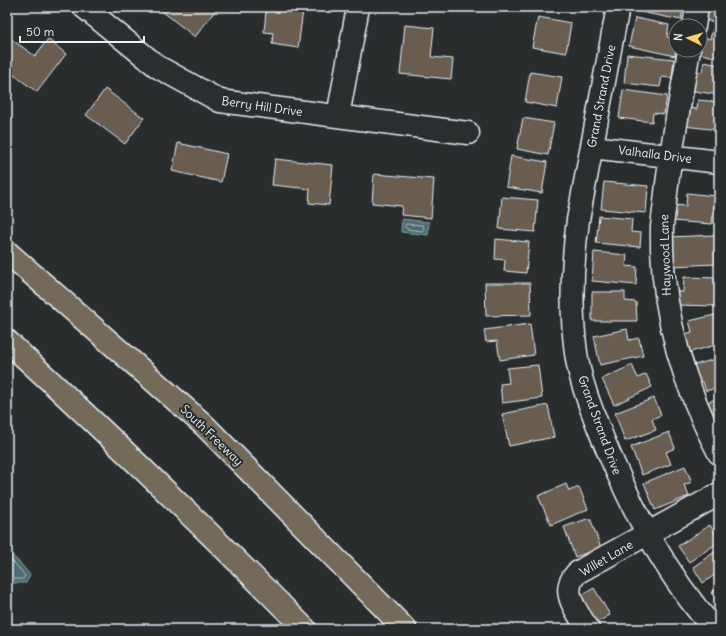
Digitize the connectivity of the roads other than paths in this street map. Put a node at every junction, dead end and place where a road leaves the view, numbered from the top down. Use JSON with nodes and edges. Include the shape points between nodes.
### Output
{"nodes":[{"id":1,"x":84,"y":7,"type":"edge"},
{"id":2,"x":358,"y":7,"type":"edge"},
{"id":3,"x":618,"y":7,"type":"edge"},
{"id":4,"x":697,"y":7,"type":"edge"},
{"id":5,"x":695,"y":18,"type":"edge"},
{"id":6,"x":688,"y":58,"type":"edge"},
{"id":7,"x":338,"y":116,"type":"junction"},
{"id":8,"x":468,"y":133,"type":"dead end"},
{"id":9,"x":592,"y":147,"type":"junction"},
{"id":10,"x":670,"y":156,"type":"junction"},
{"id":11,"x":719,"y":162,"type":"edge"},
{"id":12,"x":7,"y":252,"type":"edge"},
{"id":13,"x":7,"y":341,"type":"edge"},
{"id":14,"x":719,"y":453,"type":"edge"},
{"id":15,"x":719,"y":494,"type":"edge"},
{"id":16,"x":648,"y":534,"type":"junction"},
{"id":17,"x":399,"y":627,"type":"edge"},
{"id":18,"x":305,"y":629,"type":"edge"},
{"id":19,"x":588,"y":629,"type":"edge"},
{"id":20,"x":714,"y":629,"type":"edge"}],
"edges":[{"from":1,"to":7,"type":"street","name":"Berry Hill Drive","via":[[158,67],[220,101]]},
{"from":2,"to":7,"type":"street"},
{"from":3,"to":9,"type":"street","name":"Grand Strand Drive"},
{"from":4,"to":5,"type":"street"},
{"from":6,"to":10,"type":"street","name":"Haywood Lane"},
{"from":7,"to":8,"type":"street","name":"Berry Hill Drive"},
{"from":9,"to":10,"type":"street","name":"Valhalla Drive"},
{"from":9,"to":16,"type":"street","name":"Grand Strand Drive","via":[[573,253],[571,286],[576,353],[594,416],[622,484]]},
{"from":10,"to":11,"type":"street","name":"Valhalla Drive"},
{"from":10,"to":14,"type":"street","name":"Haywood Lane","via":[[662,226],[666,299],[681,366]]},
{"from":12,"to":17,"type":"highway","name":"South Freeway","via":[[204,425]]},
{"from":13,"to":18,"type":"highway","via":[[201,524]]},
{"from":15,"to":16,"type":"street","name":"Willet Lane"},
{"from":16,"to":19,"type":"street","name":"Willet Lane","via":[[576,574],[571,582],[570,600]]},
{"from":16,"to":20,"type":"street","name":"Grand Strand Drive","via":[[673,576]]}]}
